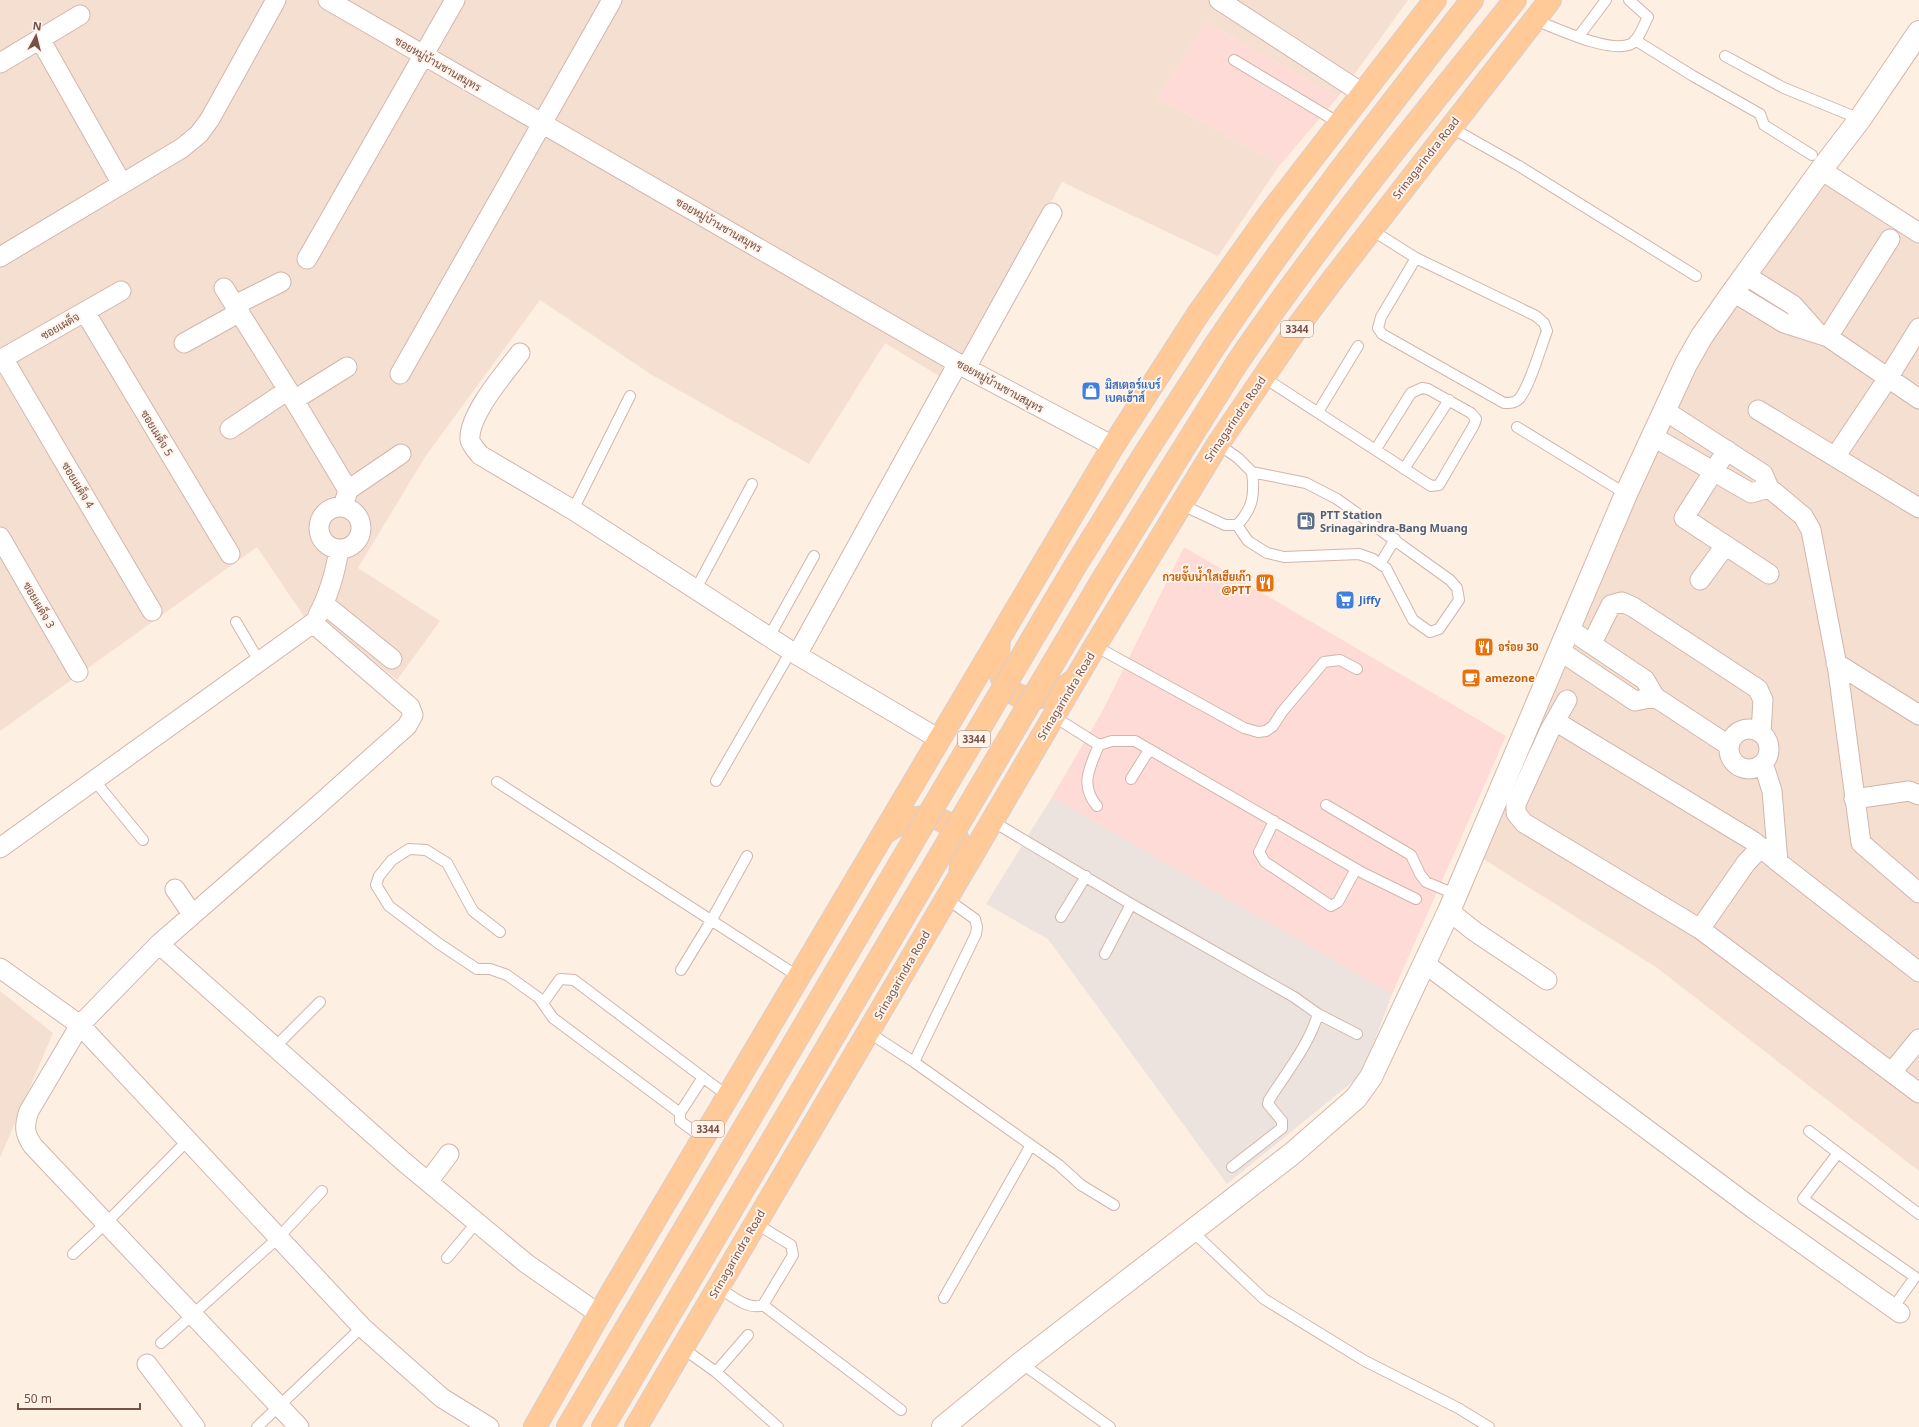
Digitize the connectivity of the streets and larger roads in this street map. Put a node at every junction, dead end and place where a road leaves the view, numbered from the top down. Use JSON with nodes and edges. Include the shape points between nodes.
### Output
{"nodes":[{"id":1,"x":276,"y":0,"type":"edge"},
{"id":2,"x":328,"y":0,"type":"edge"},
{"id":3,"x":455,"y":0,"type":"edge"},
{"id":4,"x":612,"y":0,"type":"edge"},
{"id":5,"x":1221,"y":0,"type":"edge"},
{"id":6,"x":1435,"y":0,"type":"edge"},
{"id":7,"x":1472,"y":0,"type":"edge"},
{"id":8,"x":1515,"y":0,"type":"edge"},
{"id":9,"x":1550,"y":0,"type":"edge"},
{"id":10,"x":80,"y":15,"type":"dead end"},
{"id":11,"x":1919,"y":32,"type":"edge"},
{"id":12,"x":40,"y":39,"type":"junction"},
{"id":13,"x":423,"y":55,"type":"junction"},
{"id":14,"x":0,"y":63,"type":"edge"},
{"id":15,"x":1362,"y":93,"type":"junction"},
{"id":16,"x":543,"y":124,"type":"junction"},
{"id":17,"x":1816,"y":163,"type":"junction"},
{"id":18,"x":122,"y":184,"type":"junction"},
{"id":19,"x":1052,"y":213,"type":"dead end"},
{"id":20,"x":1919,"y":232,"type":"edge"},
{"id":21,"x":1890,"y":239,"type":"dead end"},
{"id":22,"x":0,"y":256,"type":"edge"},
{"id":23,"x":307,"y":258,"type":"dead end"},
{"id":24,"x":281,"y":282,"type":"dead end"},
{"id":25,"x":1739,"y":283,"type":"junction"},
{"id":26,"x":224,"y":288,"type":"dead end"},
{"id":27,"x":121,"y":291,"type":"dead end"},
{"id":28,"x":238,"y":309,"type":"junction"},
{"id":29,"x":85,"y":312,"type":"junction"},
{"id":30,"x":1919,"y":328,"type":"edge"},
{"id":31,"x":1822,"y":334,"type":"junction"},
{"id":32,"x":184,"y":343,"type":"dead end"},
{"id":33,"x":520,"y":353,"type":"dead end"},
{"id":34,"x":2,"y":359,"type":"edge"},
{"id":35,"x":962,"y":366,"type":"junction"},
{"id":36,"x":347,"y":368,"type":"dead end"},
{"id":37,"x":400,"y":374,"type":"dead end"},
{"id":38,"x":1888,"y":378,"type":"junction"},
{"id":39,"x":291,"y":395,"type":"junction"},
{"id":40,"x":1919,"y":400,"type":"edge"},
{"id":41,"x":1664,"y":410,"type":"junction"},
{"id":42,"x":1758,"y":410,"type":"dead end"},
{"id":43,"x":230,"y":428,"type":"dead end"},
{"id":44,"x":1652,"y":436,"type":"junction"},
{"id":45,"x":1113,"y":446,"type":"junction"},
{"id":46,"x":1727,"y":450,"type":"junction"},
{"id":47,"x":401,"y":454,"type":"dead end"},
{"id":48,"x":1835,"y":457,"type":"junction"},
{"id":49,"x":1715,"y":471,"type":"junction"},
{"id":50,"x":1769,"y":488,"type":"junction"},
{"id":51,"x":345,"y":498,"type":"junction"},
{"id":52,"x":1919,"y":508,"type":"edge"},
{"id":53,"x":0,"y":538,"type":"edge"},
{"id":54,"x":1725,"y":546,"type":"junction"},
{"id":55,"x":338,"y":550,"type":"junction"},
{"id":56,"x":230,"y":554,"type":"dead end"},
{"id":57,"x":1769,"y":574,"type":"dead end"},
{"id":58,"x":1700,"y":580,"type":"dead end"},
{"id":59,"x":324,"y":604,"type":"junction"},
{"id":60,"x":152,"y":611,"type":"dead end"},
{"id":61,"x":313,"y":623,"type":"junction"},
{"id":62,"x":1570,"y":629,"type":"junction"},
{"id":63,"x":1596,"y":635,"type":"dead end"},
{"id":64,"x":999,"y":638,"type":"junction"},
{"id":65,"x":1560,"y":652,"type":"junction"},
{"id":66,"x":794,"y":653,"type":"junction"},
{"id":67,"x":392,"y":659,"type":"dead end"},
{"id":68,"x":1836,"y":663,"type":"junction"},
{"id":69,"x":78,"y":672,"type":"dead end"},
{"id":70,"x":1075,"y":680,"type":"junction"},
{"id":71,"x":1655,"y":697,"type":"junction"},
{"id":72,"x":1567,"y":700,"type":"dead end"},
{"id":73,"x":1919,"y":715,"type":"edge"},
{"id":74,"x":1556,"y":721,"type":"junction"},
{"id":75,"x":1761,"y":733,"type":"junction"},
{"id":76,"x":939,"y":739,"type":"junction"},
{"id":77,"x":1728,"y":745,"type":"junction"},
{"id":78,"x":1763,"y":763,"type":"junction"},
{"id":79,"x":1919,"y":795,"type":"edge"},
{"id":80,"x":1854,"y":799,"type":"junction"},
{"id":81,"x":884,"y":832,"type":"junction"},
{"id":82,"x":1760,"y":847,"type":"junction"},
{"id":83,"x":0,"y":848,"type":"edge"},
{"id":84,"x":1778,"y":862,"type":"junction"},
{"id":85,"x":960,"y":876,"type":"junction"},
{"id":86,"x":175,"y":889,"type":"dead end"},
{"id":87,"x":1919,"y":893,"type":"edge"},
{"id":88,"x":1452,"y":902,"type":"junction"},
{"id":89,"x":192,"y":914,"type":"junction"},
{"id":90,"x":1700,"y":929,"type":"junction"},
{"id":91,"x":159,"y":944,"type":"junction"},
{"id":92,"x":1424,"y":964,"type":"junction"},
{"id":93,"x":0,"y":968,"type":"edge"},
{"id":94,"x":1919,"y":972,"type":"edge"},
{"id":95,"x":1547,"y":980,"type":"dead end"},
{"id":96,"x":80,"y":1025,"type":"junction"},
{"id":97,"x":1919,"y":1039,"type":"edge"},
{"id":98,"x":1892,"y":1072,"type":"junction"},
{"id":99,"x":1919,"y":1093,"type":"edge"},
{"id":100,"x":449,"y":1154,"type":"dead end"},
{"id":101,"x":428,"y":1182,"type":"junction"},
{"id":102,"x":1895,"y":1310,"type":"road end"},
{"id":103,"x":599,"y":1314,"type":"junction"},
{"id":104,"x":147,"y":1364,"type":"dead end"},
{"id":105,"x":195,"y":1427,"type":"edge"},
{"id":106,"x":299,"y":1427,"type":"edge"},
{"id":107,"x":489,"y":1427,"type":"edge"},
{"id":108,"x":535,"y":1427,"type":"edge"},
{"id":109,"x":568,"y":1427,"type":"edge"},
{"id":110,"x":603,"y":1427,"type":"edge"},
{"id":111,"x":636,"y":1427,"type":"edge"},
{"id":112,"x":943,"y":1427,"type":"edge"}],
"edges":[{"from":1,"to":18,"type":"street","via":[[210,119],[199,134],[182,148]]},
{"from":2,"to":13,"type":"street","name":"ซอยหมู่บ้านชานสมุทร"},
{"from":3,"to":13,"type":"street"},
{"from":4,"to":16,"type":"street"},
{"from":5,"to":15,"type":"street"},
{"from":6,"to":15,"type":"main road","number":"3344"},
{"from":7,"to":109,"type":"main road","number":"3344","bridge":true,"via":[[1280,249],[1142,458],[1074,568]]},
{"from":8,"to":110,"type":"main road","number":"3344","bridge":true,"via":[[1343,216],[1237,364],[1109,569]]},
{"from":9,"to":70,"type":"main road","name":"Srinagarindra Road","number":"3344","via":[[1370,230],[1304,319],[1218,444]]},
{"from":10,"to":12,"type":"street"},
{"from":11,"to":17,"type":"street","via":[[1860,119]]},
{"from":12,"to":14,"type":"street"},
{"from":12,"to":18,"type":"street"},
{"from":13,"to":16,"type":"street","name":"ซอยหมู่บ้านชานสมุทร"},
{"from":13,"to":23,"type":"street"},
{"from":15,"to":45,"type":"main road","number":"3344","via":[[1274,207],[1198,314]]},
{"from":16,"to":35,"type":"street","name":"ซอยหมู่บ้านชานสมุทร"},
{"from":16,"to":37,"type":"street"},
{"from":17,"to":20,"type":"street"},
{"from":17,"to":25,"type":"street"},
{"from":18,"to":22,"type":"street"},
{"from":19,"to":35,"type":"street"},
{"from":21,"to":31,"type":"street"},
{"from":24,"to":28,"type":"street"},
{"from":25,"to":31,"type":"street","via":[[1793,305]]},
{"from":25,"to":41,"type":"street","via":[[1702,336]]},
{"from":26,"to":28,"type":"street"},
{"from":27,"to":29,"type":"street","name":"ซอยเผด็จ"},
{"from":28,"to":32,"type":"street"},
{"from":28,"to":39,"type":"street"},
{"from":29,"to":34,"type":"street","name":"ซอยเผด็จ"},
{"from":29,"to":56,"type":"street","name":"ซอยเผด็จ 5"},
{"from":30,"to":38,"type":"street"},
{"from":31,"to":38,"type":"street"},
{"from":33,"to":66,"type":"street","via":[[488,396],[471,425],[470,442],[480,455],[573,510]]},
{"from":34,"to":60,"type":"street","name":"ซอยเผด็จ 4"},
{"from":35,"to":45,"type":"street","name":"ซอยหมู่บ้านชานสมุทร"},
{"from":35,"to":66,"type":"street"},
{"from":36,"to":39,"type":"street"},
{"from":38,"to":40,"type":"street"},
{"from":38,"to":48,"type":"street"},
{"from":39,"to":43,"type":"street"},
{"from":39,"to":51,"type":"street"},
{"from":41,"to":44,"type":"street"},
{"from":41,"to":46,"type":"street"},
{"from":42,"to":48,"type":"street"},
{"from":44,"to":49,"type":"street"},
{"from":44,"to":62,"type":"street"},
{"from":45,"to":64,"type":"main road","number":"3344"},
{"from":46,"to":49,"type":"street"},
{"from":46,"to":50,"type":"street","via":[[1764,474]]},
{"from":47,"to":51,"type":"street"},
{"from":48,"to":52,"type":"street"},
{"from":49,"to":50,"type":"street","via":[[1751,493]]},
{"from":49,"to":54,"type":"street","via":[[1684,518]]},
{"from":50,"to":68,"type":"street","via":[[1803,516],[1811,530]]},
{"from":51,"to":55,"type":"street","via":[[358,517],[360,535],[356,543]]},
{"from":51,"to":55,"type":"street","via":[[324,512],[318,526],[322,540],[329,547]]},
{"from":53,"to":69,"type":"street","name":"ซอยเผด็จ 3"},
{"from":54,"to":57,"type":"street"},
{"from":54,"to":58,"type":"street"},
{"from":55,"to":59,"type":"street","via":[[334,575]]},
{"from":59,"to":61,"type":"street"},
{"from":59,"to":67,"type":"street"},
{"from":61,"to":83,"type":"street"},
{"from":61,"to":89,"type":"street","via":[[410,707],[413,715],[407,726]]},
{"from":62,"to":65,"type":"street"},
{"from":62,"to":71,"type":"street","via":[[1646,680]]},
{"from":63,"to":75,"type":"street","via":[[1611,605],[1622,602],[1633,607],[1758,689],[1763,700]]},
{"from":64,"to":70,"type":"main road","via":[[998,656],[1002,677],[1018,695],[1028,698],[1044,697],[1060,691]]},
{"from":64,"to":76,"type":"main road","number":"3344"},
{"from":65,"to":71,"type":"street","via":[[1635,701]]},
{"from":65,"to":88,"type":"street"},
{"from":66,"to":76,"type":"street"},
{"from":68,"to":73,"type":"street"},
{"from":68,"to":80,"type":"street"},
{"from":70,"to":85,"type":"main road","name":"Srinagarindra Road","number":"3344"},
{"from":71,"to":77,"type":"street"},
{"from":72,"to":74,"type":"street"},
{"from":74,"to":82,"type":"street"},
{"from":74,"to":90,"type":"street","via":[[1516,804],[1516,813],[1524,823]]},
{"from":75,"to":77,"type":"street","via":[[1746,729],[1732,737]]},
{"from":75,"to":78,"type":"street","via":[[1768,744],[1767,758]]},
{"from":76,"to":81,"type":"main road","number":"3344"},
{"from":77,"to":78,"type":"street","via":[[1730,758],[1739,767],[1748,770]]},
{"from":78,"to":84,"type":"street","via":[[1772,791]]},
{"from":79,"to":80,"type":"street","via":[[1909,791]]},
{"from":80,"to":87,"type":"street","via":[[1861,843]]},
{"from":81,"to":85,"type":"main road","via":[[914,819],[928,818],[944,822],[955,832],[960,842]]},
{"from":81,"to":103,"type":"main road","number":"3344"},
{"from":82,"to":84,"type":"street"},
{"from":82,"to":90,"type":"street"},
{"from":84,"to":94,"type":"street"},
{"from":85,"to":111,"type":"main road","name":"Srinagarindra Road","number":"3344"},
{"from":86,"to":89,"type":"street"},
{"from":88,"to":92,"type":"street"},
{"from":88,"to":95,"type":"street","via":[[1474,931]]},
{"from":89,"to":91,"type":"street"},
{"from":90,"to":98,"type":"street"},
{"from":91,"to":96,"type":"street"},
{"from":91,"to":101,"type":"street"},
{"from":92,"to":102,"type":"street"},
{"from":92,"to":112,"type":"street","via":[[1371,1077],[1356,1098],[1293,1153],[1021,1363]]},
{"from":93,"to":96,"type":"street"},
{"from":96,"to":106,"type":"street","via":[[29,1111],[24,1125],[26,1136],[105,1224]]},
{"from":96,"to":107,"type":"street","via":[[362,1327],[442,1398]]},
{"from":97,"to":98,"type":"street"},
{"from":98,"to":99,"type":"street"},
{"from":100,"to":101,"type":"street"},
{"from":101,"to":103,"type":"street","via":[[527,1264]]},
{"from":103,"to":108,"type":"main road","number":"3344"},
{"from":104,"to":105,"type":"street"}]}
